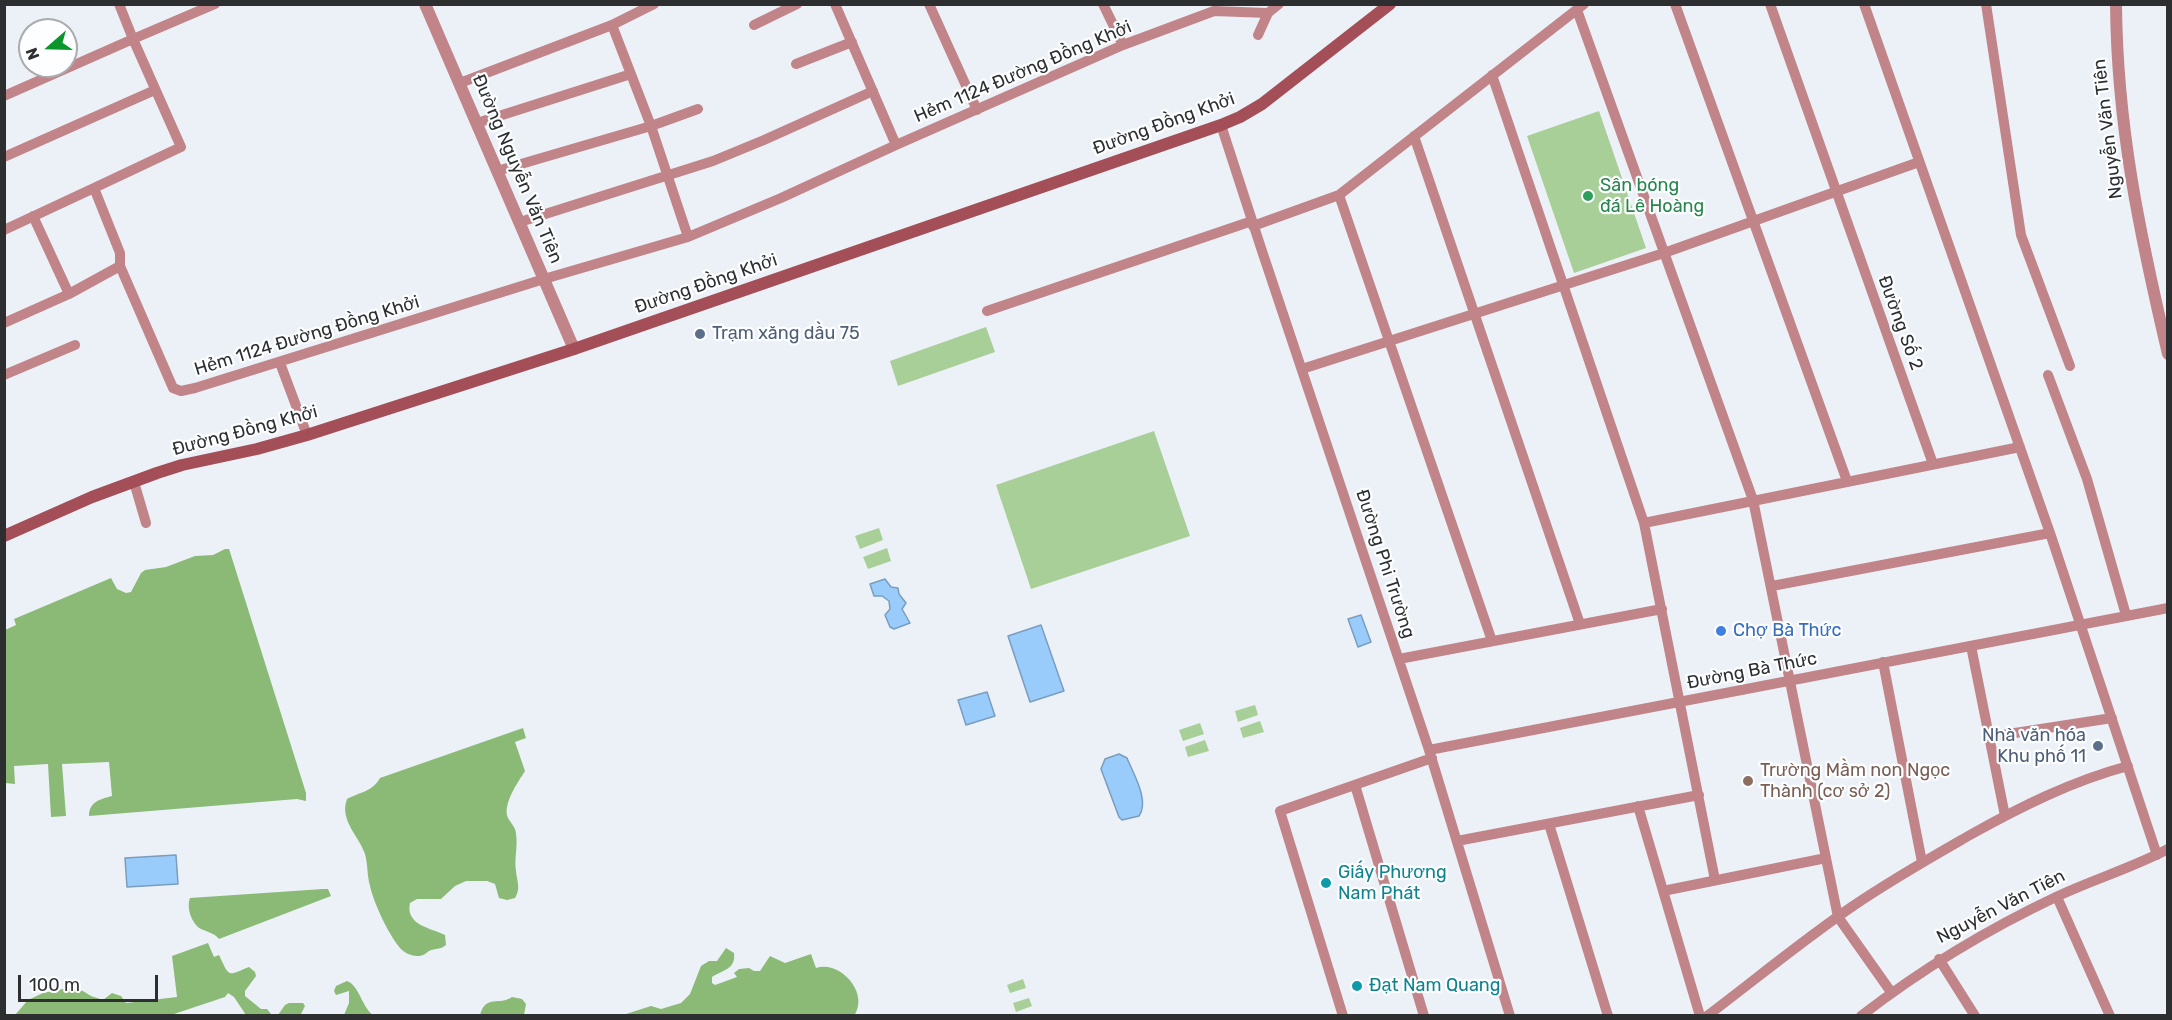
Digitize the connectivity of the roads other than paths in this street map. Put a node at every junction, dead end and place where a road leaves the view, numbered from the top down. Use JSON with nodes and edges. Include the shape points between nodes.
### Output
{"nodes":[{"id":1,"x":119,"y":4,"type":"edge"},
{"id":2,"x":215,"y":4,"type":"edge"},
{"id":3,"x":425,"y":4,"type":"edge"},
{"id":4,"x":654,"y":4,"type":"edge"},
{"id":5,"x":797,"y":4,"type":"edge"},
{"id":6,"x":835,"y":4,"type":"edge"},
{"id":7,"x":929,"y":4,"type":"edge"},
{"id":8,"x":1103,"y":4,"type":"edge"},
{"id":9,"x":1279,"y":4,"type":"edge"},
{"id":10,"x":1390,"y":4,"type":"edge"},
{"id":11,"x":1675,"y":4,"type":"edge"},
{"id":12,"x":1770,"y":4,"type":"edge"},
{"id":13,"x":1864,"y":4,"type":"edge"},
{"id":14,"x":1986,"y":4,"type":"edge"},
{"id":15,"x":2116,"y":4,"type":"edge"},
{"id":16,"x":1580,"y":7,"type":"edge"},
{"id":17,"x":1212,"y":8,"type":"edge"},
{"id":18,"x":190,"y":9,"type":"edge"},
{"id":19,"x":1268,"y":13,"type":"junction"},
{"id":20,"x":612,"y":25,"type":"junction"},
{"id":21,"x":754,"y":25,"type":"dead end"},
{"id":22,"x":1258,"y":35,"type":"dead end"},
{"id":23,"x":133,"y":39,"type":"junction"},
{"id":24,"x":852,"y":42,"type":"junction"},
{"id":25,"x":1123,"y":45,"type":"junction"},
{"id":26,"x":796,"y":64,"type":"dead end"},
{"id":27,"x":631,"y":74,"type":"junction"},
{"id":28,"x":1492,"y":75,"type":"junction"},
{"id":29,"x":460,"y":83,"type":"junction"},
{"id":30,"x":155,"y":90,"type":"junction"},
{"id":31,"x":873,"y":91,"type":"junction"},
{"id":32,"x":4,"y":96,"type":"edge"},
{"id":33,"x":698,"y":109,"type":"dead end"},
{"id":34,"x":977,"y":110,"type":"junction"},
{"id":35,"x":477,"y":123,"type":"junction"},
{"id":36,"x":1221,"y":125,"type":"junction"},
{"id":37,"x":651,"y":126,"type":"junction"},
{"id":38,"x":1414,"y":136,"type":"junction"},
{"id":39,"x":896,"y":146,"type":"junction"},
{"id":40,"x":4,"y":157,"type":"edge"},
{"id":41,"x":1919,"y":162,"type":"junction"},
{"id":42,"x":498,"y":171,"type":"junction"},
{"id":43,"x":668,"y":175,"type":"junction"},
{"id":44,"x":94,"y":188,"type":"junction"},
{"id":45,"x":1836,"y":192,"type":"junction"},
{"id":46,"x":1340,"y":195,"type":"junction"},
{"id":47,"x":33,"y":216,"type":"junction"},
{"id":48,"x":1753,"y":221,"type":"junction"},
{"id":49,"x":520,"y":222,"type":"junction"},
{"id":50,"x":1253,"y":223,"type":"junction"},
{"id":51,"x":4,"y":230,"type":"edge"},
{"id":52,"x":688,"y":237,"type":"junction"},
{"id":53,"x":1664,"y":253,"type":"junction"},
{"id":54,"x":120,"y":266,"type":"junction"},
{"id":55,"x":544,"y":279,"type":"junction"},
{"id":56,"x":1564,"y":285,"type":"junction"},
{"id":57,"x":69,"y":294,"type":"junction"},
{"id":58,"x":987,"y":311,"type":"dead end"},
{"id":59,"x":1474,"y":314,"type":"junction"},
{"id":60,"x":4,"y":323,"type":"edge"},
{"id":61,"x":1390,"y":341,"type":"junction"},
{"id":62,"x":75,"y":345,"type":"dead end"},
{"id":63,"x":2167,"y":346,"type":"edge"},
{"id":64,"x":574,"y":349,"type":"junction"},
{"id":65,"x":280,"y":363,"type":"junction"},
{"id":66,"x":2070,"y":366,"type":"dead end"},
{"id":67,"x":1302,"y":369,"type":"junction"},
{"id":68,"x":4,"y":375,"type":"edge"},
{"id":69,"x":2048,"y":375,"type":"dead end"},
{"id":70,"x":307,"y":435,"type":"junction"},
{"id":71,"x":2020,"y":447,"type":"junction"},
{"id":72,"x":1933,"y":464,"type":"junction"},
{"id":73,"x":1847,"y":481,"type":"junction"},
{"id":74,"x":134,"y":482,"type":"junction"},
{"id":75,"x":1753,"y":500,"type":"junction"},
{"id":76,"x":146,"y":523,"type":"dead end"},
{"id":77,"x":1644,"y":523,"type":"junction"},
{"id":78,"x":2050,"y":533,"type":"junction"},
{"id":79,"x":4,"y":536,"type":"edge"},
{"id":80,"x":1772,"y":586,"type":"junction"},
{"id":81,"x":2168,"y":608,"type":"edge"},
{"id":82,"x":1662,"y":609,"type":"junction"},
{"id":83,"x":2126,"y":615,"type":"junction"},
{"id":84,"x":1580,"y":624,"type":"junction"},
{"id":85,"x":2081,"y":624,"type":"junction"},
{"id":86,"x":1492,"y":641,"type":"junction"},
{"id":87,"x":1971,"y":646,"type":"junction"},
{"id":88,"x":1399,"y":659,"type":"junction"},
{"id":89,"x":1883,"y":662,"type":"junction"},
{"id":90,"x":1790,"y":680,"type":"junction"},
{"id":91,"x":1680,"y":702,"type":"junction"},
{"id":92,"x":2112,"y":718,"type":"junction"},
{"id":93,"x":1989,"y":737,"type":"junction"},
{"id":94,"x":1430,"y":754,"type":"junction"},
{"id":95,"x":2128,"y":766,"type":"junction"},
{"id":96,"x":1354,"y":785,"type":"junction"},
{"id":97,"x":1699,"y":795,"type":"junction"},
{"id":98,"x":1638,"y":806,"type":"junction"},
{"id":99,"x":2004,"y":816,"type":"junction"},
{"id":100,"x":1549,"y":824,"type":"junction"},
{"id":101,"x":1457,"y":841,"type":"junction"},
{"id":102,"x":2168,"y":849,"type":"edge"},
{"id":103,"x":2157,"y":855,"type":"junction"},
{"id":104,"x":1826,"y":858,"type":"junction"},
{"id":105,"x":1922,"y":862,"type":"junction"},
{"id":106,"x":1715,"y":880,"type":"junction"},
{"id":107,"x":1663,"y":891,"type":"junction"},
{"id":108,"x":2057,"y":897,"type":"junction"},
{"id":109,"x":1838,"y":917,"type":"junction"},
{"id":110,"x":1939,"y":959,"type":"junction"},
{"id":111,"x":1891,"y":992,"type":"junction"},
{"id":112,"x":1866,"y":1014,"type":"edge"},
{"id":113,"x":1343,"y":1016,"type":"edge"},
{"id":114,"x":1424,"y":1016,"type":"edge"},
{"id":115,"x":1510,"y":1016,"type":"edge"},
{"id":116,"x":1608,"y":1016,"type":"edge"},
{"id":117,"x":1701,"y":1016,"type":"edge"},
{"id":118,"x":1707,"y":1016,"type":"edge"},
{"id":119,"x":1975,"y":1016,"type":"edge"},
{"id":120,"x":2110,"y":1016,"type":"edge"}],
"edges":[{"from":1,"to":23,"type":"street"},
{"from":2,"to":18,"type":"street"},
{"from":3,"to":29,"type":"street","name":"Đường Nguyễn Văn Tiên"},
{"from":4,"to":20,"type":"street"},
{"from":5,"to":21,"type":"street"},
{"from":6,"to":24,"type":"street"},
{"from":7,"to":34,"type":"street"},
{"from":8,"to":25,"type":"street"},
{"from":9,"to":19,"type":"street"},
{"from":10,"to":36,"type":"main road","name":"Đường Đồng Khởi","via":[[1262,104]]},
{"from":11,"to":48,"type":"street"},
{"from":12,"to":45,"type":"street","name":"Đường Số 2"},
{"from":13,"to":41,"type":"street"},
{"from":14,"to":66,"type":"street","via":[[2021,235]]},
{"from":15,"to":63,"type":"street","name":"Nguyễn Văn Tiên","via":[[2126,153]]},
{"from":16,"to":28,"type":"street"},
{"from":16,"to":53,"type":"street"},
{"from":17,"to":19,"type":"street","name":"Hẻm 1124 Đường Đồng Khởi"},
{"from":17,"to":25,"type":"street","name":"Hẻm 1124 Đường Đồng Khởi"},
{"from":18,"to":23,"type":"street"},
{"from":19,"to":22,"type":"street"},
{"from":20,"to":27,"type":"street"},
{"from":20,"to":29,"type":"street"},
{"from":23,"to":30,"type":"street"},
{"from":23,"to":32,"type":"street"},
{"from":24,"to":26,"type":"street"},
{"from":24,"to":31,"type":"street"},
{"from":25,"to":34,"type":"street","name":"Hẻm 1124 Đường Đồng Khởi"},
{"from":27,"to":35,"type":"street"},
{"from":27,"to":37,"type":"street"},
{"from":28,"to":38,"type":"street"},
{"from":28,"to":56,"type":"street"},
{"from":29,"to":35,"type":"street","name":"Đường Nguyễn Văn Tiên"},
{"from":30,"to":40,"type":"street"},
{"from":30,"to":44,"type":"street","via":[[181,147]]},
{"from":31,"to":39,"type":"street"},
{"from":31,"to":43,"type":"street","via":[[754,144]]},
{"from":33,"to":37,"type":"street"},
{"from":34,"to":39,"type":"street","name":"Hẻm 1124 Đường Đồng Khởi"},
{"from":35,"to":42,"type":"street","name":"Đường Nguyễn Văn Tiên"},
{"from":36,"to":50,"type":"street","name":"Đường Phi Trường"},
{"from":36,"to":64,"type":"main road","name":"Đường Đồng Khởi"},
{"from":37,"to":42,"type":"street"},
{"from":37,"to":43,"type":"street"},
{"from":38,"to":46,"type":"street"},
{"from":38,"to":59,"type":"street"},
{"from":39,"to":52,"type":"street","name":"Hẻm 1124 Đường Đồng Khởi"},
{"from":41,"to":45,"type":"street"},
{"from":41,"to":71,"type":"street"},
{"from":42,"to":49,"type":"street","name":"Đường Nguyễn Văn Tiên"},
{"from":43,"to":49,"type":"street"},
{"from":43,"to":52,"type":"street"},
{"from":44,"to":47,"type":"street"},
{"from":44,"to":54,"type":"street","via":[[120,253]]},
{"from":45,"to":48,"type":"street"},
{"from":45,"to":72,"type":"street","name":"Đường Số 2"},
{"from":46,"to":50,"type":"street"},
{"from":46,"to":61,"type":"street"},
{"from":47,"to":51,"type":"street"},
{"from":47,"to":57,"type":"street"},
{"from":48,"to":53,"type":"street"},
{"from":48,"to":73,"type":"street"},
{"from":49,"to":55,"type":"street","name":"Đường Nguyễn Văn Tiên"},
{"from":50,"to":58,"type":"street"},
{"from":50,"to":67,"type":"street","name":"Đường Phi Trường"},
{"from":52,"to":55,"type":"street","name":"Hẻm 1124 Đường Đồng Khởi"},
{"from":53,"to":56,"type":"street"},
{"from":53,"to":75,"type":"street"},
{"from":54,"to":57,"type":"street"},
{"from":54,"to":65,"type":"street","name":"Hẻm 1124 Đường Đồng Khởi","via":[[172,388],[195,388]]},
{"from":55,"to":64,"type":"street","name":"Đường Nguyễn Văn Tiên"},
{"from":55,"to":65,"type":"street","name":"Hẻm 1124 Đường Đồng Khởi"},
{"from":56,"to":59,"type":"street"},
{"from":56,"to":77,"type":"street"},
{"from":57,"to":60,"type":"street"},
{"from":59,"to":61,"type":"street"},
{"from":59,"to":84,"type":"street"},
{"from":61,"to":67,"type":"street"},
{"from":61,"to":86,"type":"street"},
{"from":62,"to":68,"type":"street"},
{"from":64,"to":70,"type":"main road","name":"Đường Đồng Khởi"},
{"from":65,"to":70,"type":"street"},
{"from":67,"to":88,"type":"street","name":"Đường Phi Trường"},
{"from":69,"to":83,"type":"street","via":[[2087,479]]},
{"from":70,"to":74,"type":"main road","name":"Đường Đồng Khởi","via":[[182,465]]},
{"from":71,"to":72,"type":"street"},
{"from":71,"to":78,"type":"street"},
{"from":72,"to":73,"type":"street"},
{"from":73,"to":75,"type":"street"},
{"from":74,"to":76,"type":"street"},
{"from":74,"to":79,"type":"main road","name":"Đường Đồng Khởi"},
{"from":75,"to":77,"type":"street"},
{"from":75,"to":80,"type":"street"},
{"from":77,"to":82,"type":"street"},
{"from":78,"to":80,"type":"street"},
{"from":78,"to":85,"type":"street"},
{"from":80,"to":90,"type":"street"},
{"from":81,"to":83,"type":"street","name":"Đường Bà Thức"},
{"from":82,"to":84,"type":"street"},
{"from":82,"to":91,"type":"street"},
{"from":83,"to":85,"type":"street","name":"Đường Bà Thức"},
{"from":84,"to":86,"type":"street"},
{"from":85,"to":87,"type":"street","name":"Đường Bà Thức"},
{"from":85,"to":92,"type":"street"},
{"from":86,"to":88,"type":"street"},
{"from":87,"to":89,"type":"street","name":"Đường Bà Thức"},
{"from":87,"to":93,"type":"street"},
{"from":88,"to":94,"type":"street","name":"Đường Phi Trường"},
{"from":89,"to":90,"type":"street","name":"Đường Bà Thức"},
{"from":89,"to":105,"type":"street"},
{"from":90,"to":91,"type":"street","name":"Đường Bà Thức"},
{"from":90,"to":104,"type":"street"},
{"from":91,"to":94,"type":"street","name":"Đường Bà Thức"},
{"from":91,"to":97,"type":"street"},
{"from":92,"to":93,"type":"street"},
{"from":92,"to":95,"type":"street"},
{"from":93,"to":99,"type":"street"},
{"from":94,"to":96,"type":"street","name":"Đường Bà Thức"},
{"from":94,"to":101,"type":"street","name":"Đường Phi Trường"},
{"from":95,"to":99,"type":"street","via":[[2084,779]]},
{"from":95,"to":103,"type":"street"},
{"from":96,"to":113,"type":"street","name":"Đường Bà Thức","via":[[1280,811]]},
{"from":96,"to":114,"type":"street"},
{"from":97,"to":98,"type":"street"},
{"from":97,"to":106,"type":"street"},
{"from":98,"to":100,"type":"street"},
{"from":98,"to":107,"type":"street"},
{"from":99,"to":105,"type":"street"},
{"from":100,"to":101,"type":"street"},
{"from":100,"to":116,"type":"street"},
{"from":101,"to":115,"type":"street","name":"Đường Phi Trường"},
{"from":102,"to":103,"type":"street","name":"Nguyễn Văn Tiên"},
{"from":103,"to":108,"type":"street","name":"Nguyễn Văn Tiên"},
{"from":104,"to":106,"type":"street"},
{"from":104,"to":109,"type":"street"},
{"from":105,"to":109,"type":"street"},
{"from":106,"to":107,"type":"street"},
{"from":107,"to":117,"type":"street"},
{"from":108,"to":110,"type":"street","name":"Nguyễn Văn Tiên"},
{"from":108,"to":120,"type":"street"},
{"from":109,"to":111,"type":"street"},
{"from":109,"to":118,"type":"street"},
{"from":110,"to":111,"type":"street","name":"Nguyễn Văn Tiên"},
{"from":110,"to":119,"type":"street"},
{"from":111,"to":112,"type":"street","name":"Nguyễn Văn Tiên"}]}
